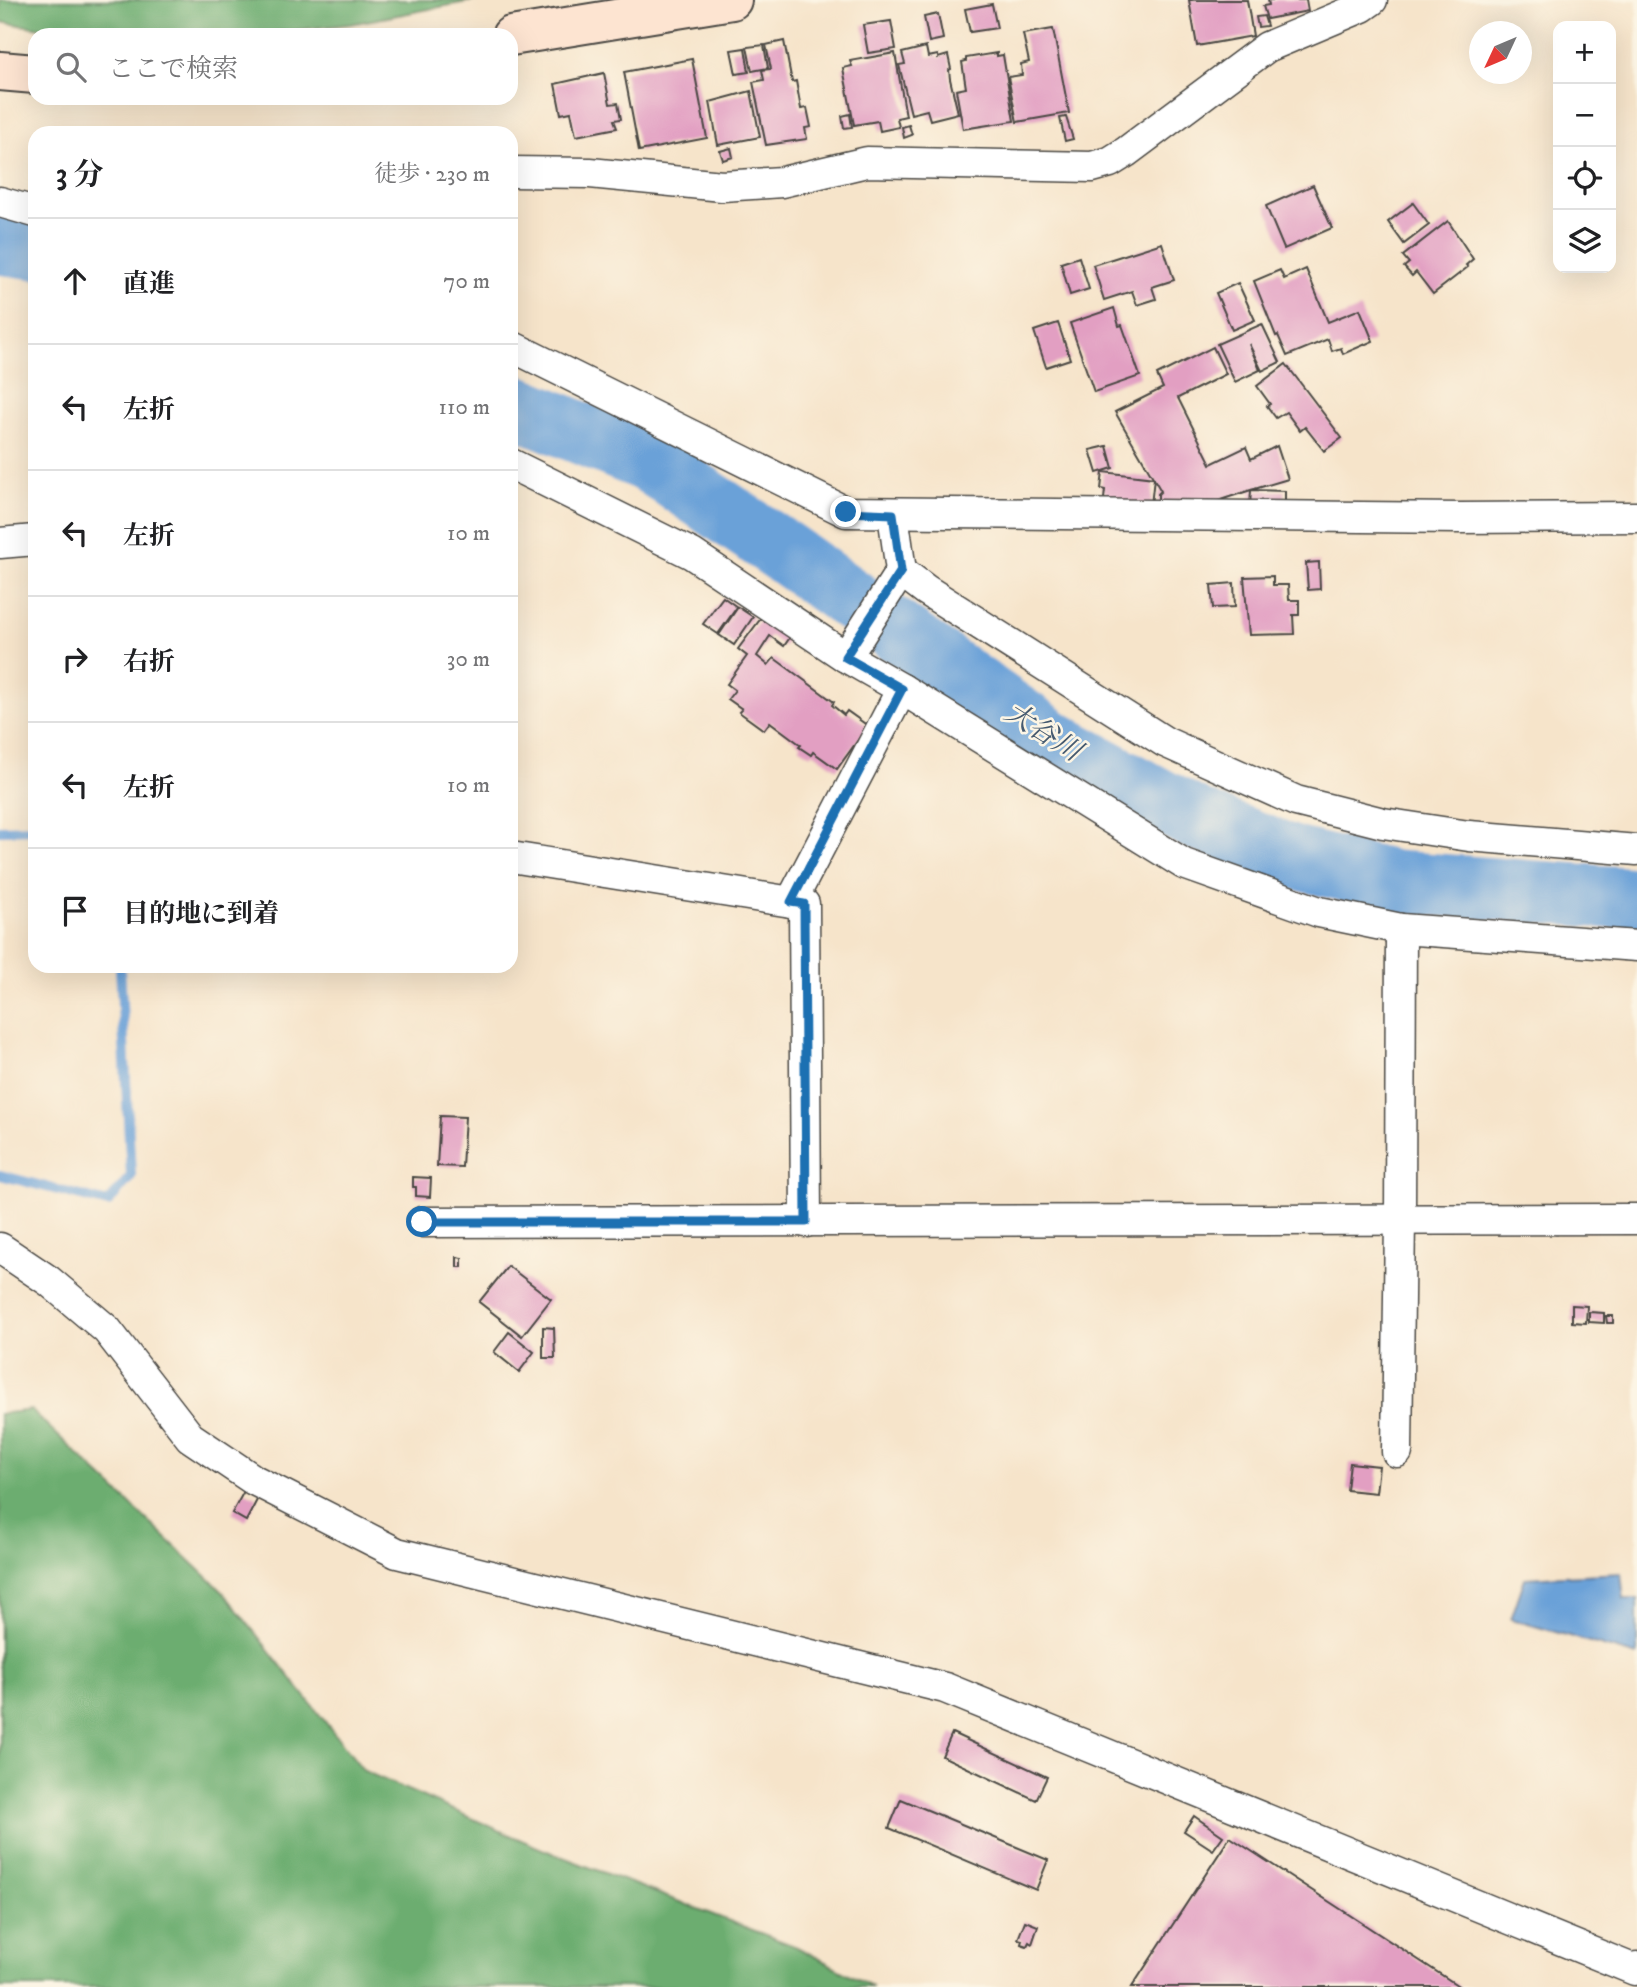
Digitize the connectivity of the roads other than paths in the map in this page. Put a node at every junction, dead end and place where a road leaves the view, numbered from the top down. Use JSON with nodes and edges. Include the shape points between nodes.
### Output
{"nodes":[{"id":1,"x":732,"y":0,"type":"edge"},
{"id":2,"x":1372,"y":0,"type":"edge"},
{"id":3,"x":692,"y":4,"type":"edge"},
{"id":4,"x":518,"y":35,"type":"edge"},
{"id":5,"x":0,"y":71,"type":"edge"},
{"id":6,"x":28,"y":73,"type":"edge"},
{"id":7,"x":518,"y":172,"type":"edge"},
{"id":8,"x":0,"y":202,"type":"edge"},
{"id":9,"x":28,"y":210,"type":"edge"},
{"id":10,"x":518,"y":349,"type":"edge"},
{"id":11,"x":518,"y":467,"type":"edge"},
{"id":12,"x":893,"y":514,"type":"junction"},
{"id":13,"x":1637,"y":517,"type":"edge"},
{"id":14,"x":28,"y":541,"type":"edge"},
{"id":15,"x":0,"y":543,"type":"edge"},
{"id":16,"x":901,"y":571,"type":"junction"},
{"id":17,"x":845,"y":657,"type":"junction"},
{"id":18,"x":902,"y":689,"type":"junction"},
{"id":19,"x":1637,"y":850,"type":"edge"},
{"id":20,"x":518,"y":858,"type":"edge"},
{"id":21,"x":791,"y":902,"type":"junction"},
{"id":22,"x":1401,"y":929,"type":"junction"},
{"id":23,"x":1637,"y":946,"type":"edge"},
{"id":24,"x":1637,"y":1219,"type":"edge"},
{"id":25,"x":1401,"y":1220,"type":"junction"},
{"id":26,"x":422,"y":1222,"type":"dead end"},
{"id":27,"x":806,"y":1222,"type":"junction"},
{"id":28,"x":0,"y":1248,"type":"edge"},
{"id":29,"x":1397,"y":1452,"type":"dead end"},
{"id":30,"x":1637,"y":1967,"type":"edge"}],
"edges":[{"from":1,"to":3,"type":"street"},
{"from":2,"to":7,"type":"street","via":[[1267,47],[1126,152],[1092,167],[867,162],[782,182],[722,186],[590,173]]},
{"from":3,"to":4,"type":"street"},
{"from":5,"to":6,"type":"street"},
{"from":8,"to":9,"type":"street"},
{"from":10,"to":12,"type":"street","via":[[846,512]]},
{"from":11,"to":17,"type":"street","via":[[692,554]]},
{"from":12,"to":13,"type":"street"},
{"from":12,"to":16,"type":"street"},
{"from":14,"to":15,"type":"street"},
{"from":16,"to":17,"type":"street"},
{"from":16,"to":19,"type":"street","via":[[1165,742],[1296,800],[1383,823]]},
{"from":17,"to":18,"type":"street"},
{"from":18,"to":21,"type":"street"},
{"from":18,"to":22,"type":"street","via":[[1184,864],[1320,912]]},
{"from":20,"to":21,"type":"street"},
{"from":21,"to":27,"type":"street","via":[[804,904]]},
{"from":22,"to":23,"type":"street"},
{"from":22,"to":25,"type":"street"},
{"from":24,"to":25,"type":"street"},
{"from":25,"to":27,"type":"street"},
{"from":25,"to":29,"type":"street"},
{"from":26,"to":27,"type":"street"},
{"from":28,"to":30,"type":"street","via":[[49,1281],[107,1330],[190,1437],[254,1480],[397,1553],[945,1688],[1635,1970]]}]}
